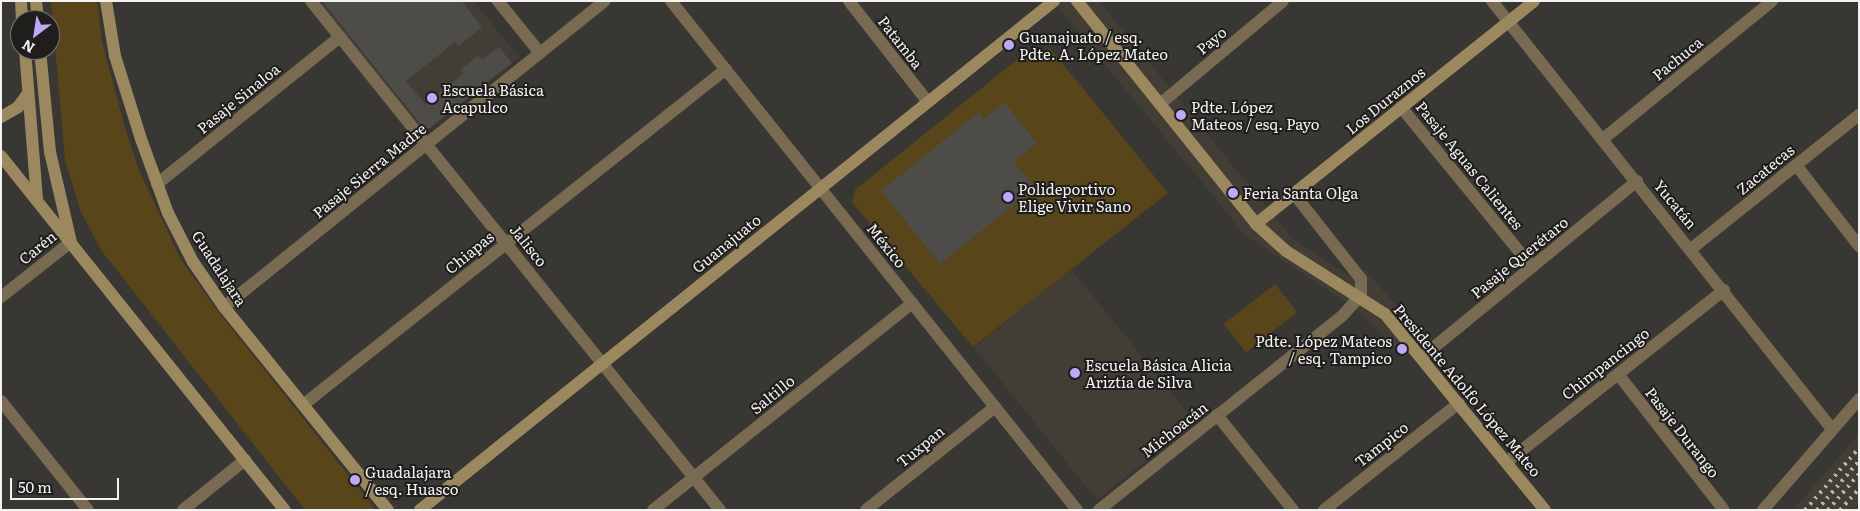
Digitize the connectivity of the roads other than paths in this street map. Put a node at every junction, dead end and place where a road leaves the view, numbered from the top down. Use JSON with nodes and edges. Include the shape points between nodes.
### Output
{"nodes":[{"id":1,"x":106,"y":1,"type":"edge"},
{"id":2,"x":311,"y":1,"type":"edge"},
{"id":3,"x":604,"y":1,"type":"edge"},
{"id":4,"x":671,"y":1,"type":"edge"},
{"id":5,"x":849,"y":1,"type":"edge"},
{"id":6,"x":1054,"y":1,"type":"edge"},
{"id":7,"x":1077,"y":1,"type":"edge"},
{"id":8,"x":1283,"y":1,"type":"edge"},
{"id":9,"x":1492,"y":1,"type":"edge"},
{"id":10,"x":1534,"y":1,"type":"edge"},
{"id":11,"x":1772,"y":1,"type":"edge"},
{"id":12,"x":505,"y":4,"type":"edge"},
{"id":13,"x":1508,"y":22,"type":"junction"},
{"id":14,"x":340,"y":37,"type":"junction"},
{"id":15,"x":540,"y":53,"type":"junction"},
{"id":16,"x":25,"y":60,"type":"edge"},
{"id":17,"x":41,"y":60,"type":"edge"},
{"id":18,"x":726,"y":68,"type":"junction"},
{"id":19,"x":28,"y":93,"type":"junction"},
{"id":20,"x":928,"y":102,"type":"junction"},
{"id":21,"x":1160,"y":104,"type":"junction"},
{"id":22,"x":1401,"y":107,"type":"junction"},
{"id":23,"x":1859,"y":115,"type":"edge"},
{"id":24,"x":1,"y":117,"type":"edge"},
{"id":25,"x":1603,"y":139,"type":"junction"},
{"id":26,"x":426,"y":144,"type":"junction"},
{"id":27,"x":1,"y":156,"type":"edge"},
{"id":28,"x":1796,"y":165,"type":"junction"},
{"id":29,"x":1637,"y":181,"type":"junction"},
{"id":30,"x":157,"y":184,"type":"junction"},
{"id":31,"x":820,"y":189,"type":"junction"},
{"id":32,"x":1294,"y":194,"type":"junction"},
{"id":33,"x":36,"y":199,"type":"junction"},
{"id":34,"x":1256,"y":224,"type":"junction"},
{"id":35,"x":70,"y":242,"type":"junction"},
{"id":36,"x":506,"y":244,"type":"junction"},
{"id":37,"x":1859,"y":246,"type":"edge"},
{"id":38,"x":1691,"y":249,"type":"junction"},
{"id":39,"x":1532,"y":267,"type":"junction"},
{"id":40,"x":1724,"y":290,"type":"junction"},
{"id":41,"x":1361,"y":295,"type":"junction"},
{"id":42,"x":1,"y":297,"type":"edge"},
{"id":43,"x":912,"y":303,"type":"junction"},
{"id":44,"x":224,"y":307,"type":"junction"},
{"id":45,"x":1422,"y":357,"type":"junction"},
{"id":46,"x":602,"y":363,"type":"junction"},
{"id":47,"x":1618,"y":374,"type":"junction"},
{"id":48,"x":1859,"y":399,"type":"edge"},
{"id":49,"x":1,"y":401,"type":"edge"},
{"id":50,"x":1459,"y":403,"type":"junction"},
{"id":51,"x":303,"y":405,"type":"junction"},
{"id":52,"x":995,"y":407,"type":"junction"},
{"id":53,"x":1217,"y":415,"type":"junction"},
{"id":54,"x":1832,"y":429,"type":"junction"},
{"id":55,"x":245,"y":460,"type":"junction"},
{"id":56,"x":1507,"y":462,"type":"junction"},
{"id":57,"x":694,"y":477,"type":"junction"},
{"id":58,"x":88,"y":510,"type":"edge"},
{"id":59,"x":183,"y":510,"type":"edge"},
{"id":60,"x":285,"y":510,"type":"edge"},
{"id":61,"x":388,"y":510,"type":"edge"},
{"id":62,"x":420,"y":510,"type":"edge"},
{"id":63,"x":653,"y":510,"type":"edge"},
{"id":64,"x":720,"y":510,"type":"edge"},
{"id":65,"x":866,"y":510,"type":"edge"},
{"id":66,"x":1077,"y":510,"type":"edge"},
{"id":67,"x":1099,"y":510,"type":"edge"},
{"id":68,"x":1294,"y":510,"type":"edge"},
{"id":69,"x":1324,"y":510,"type":"edge"},
{"id":70,"x":1545,"y":510,"type":"edge"},
{"id":71,"x":1724,"y":510,"type":"edge"},
{"id":72,"x":1763,"y":510,"type":"edge"}],
"edges":[{"from":1,"to":30,"type":"street","name":"Guadalajara","via":[[115,56]]},
{"from":2,"to":14,"type":"street","name":"Jalisco"},
{"from":3,"to":15,"type":"street","name":"Pasaje Sierra Madre"},
{"from":4,"to":18,"type":"street","name":"México"},
{"from":5,"to":20,"type":"street","name":"Patamba"},
{"from":6,"to":20,"type":"street","name":"Guanajuato"},
{"from":7,"to":21,"type":"street","name":"Presidente Adolfo López Mateo"},
{"from":8,"to":21,"type":"street","name":"Payo"},
{"from":9,"to":13,"type":"street","name":"Yucatán"},
{"from":10,"to":13,"type":"street","name":"Los Duraznos"},
{"from":11,"to":25,"type":"street","name":"Pachuca"},
{"from":12,"to":15,"type":"street"},
{"from":13,"to":22,"type":"street","name":"Los Duraznos"},
{"from":13,"to":25,"type":"street","name":"Yucatán"},
{"from":14,"to":26,"type":"street","name":"Jalisco"},
{"from":14,"to":30,"type":"street","name":"Pasaje Sinaloa"},
{"from":15,"to":26,"type":"street","name":"Pasaje Sierra Madre"},
{"from":16,"to":19,"type":"street"},
{"from":17,"to":35,"type":"street","via":[[50,152]]},
{"from":18,"to":31,"type":"street","name":"México"},
{"from":18,"to":36,"type":"street","name":"Chiapas"},
{"from":19,"to":24,"type":"street","via":[[18,107]]},
{"from":19,"to":33,"type":"street"},
{"from":20,"to":31,"type":"street","name":"Guanajuato"},
{"from":21,"to":34,"type":"street","name":"Presidente Adolfo López Mateo"},
{"from":22,"to":32,"type":"street","name":"Los Duraznos"},
{"from":22,"to":39,"type":"street","name":"Pasaje Aguas Calientes"},
{"from":23,"to":28,"type":"street","name":"Zacatecas"},
{"from":25,"to":29,"type":"street","name":"Yucatán"},
{"from":26,"to":36,"type":"street","name":"Jalisco"},
{"from":26,"to":44,"type":"street","name":"Pasaje Sierra Madre"},
{"from":27,"to":33,"type":"street"},
{"from":28,"to":37,"type":"street"},
{"from":28,"to":38,"type":"street","name":"Zacatecas"},
{"from":29,"to":38,"type":"street","name":"Yucatán"},
{"from":29,"to":39,"type":"street","name":"Pasaje Querétaro"},
{"from":30,"to":44,"type":"street","name":"Guadalajara","via":[[189,255]]},
{"from":31,"to":43,"type":"street","name":"México"},
{"from":31,"to":46,"type":"street","name":"Guanajuato"},
{"from":32,"to":34,"type":"street","name":"Los Duraznos"},
{"from":32,"to":41,"type":"street","via":[[1361,279]]},
{"from":33,"to":35,"type":"street"},
{"from":34,"to":41,"type":"street","name":"Presidente Adolfo López Mateo","via":[[1286,251]]},
{"from":35,"to":42,"type":"street","name":"Carén"},
{"from":35,"to":55,"type":"street"},
{"from":36,"to":46,"type":"street","name":"Jalisco"},
{"from":36,"to":51,"type":"street","name":"Chiapas"},
{"from":38,"to":40,"type":"street","name":"Yucatán"},
{"from":39,"to":45,"type":"street","name":"Pasaje Querétaro"},
{"from":40,"to":47,"type":"street","name":"Chimpancingo"},
{"from":40,"to":54,"type":"street","name":"Yucatán"},
{"from":41,"to":45,"type":"street","name":"Presidente Adolfo López Mateo","via":[[1393,322]]},
{"from":41,"to":53,"type":"street","name":"Michoacán","via":[[1343,315]]},
{"from":43,"to":52,"type":"street","name":"México"},
{"from":43,"to":57,"type":"street","name":"Saltillo"},
{"from":44,"to":51,"type":"street","name":"Guadalajara"},
{"from":45,"to":50,"type":"street","name":"Presidente Adolfo López Mateo"},
{"from":46,"to":57,"type":"street","name":"Jalisco"},
{"from":46,"to":62,"type":"street","name":"Guanajuato"},
{"from":47,"to":56,"type":"street","name":"Chimpancingo"},
{"from":47,"to":71,"type":"street","name":"Pasaje Durango"},
{"from":48,"to":54,"type":"street"},
{"from":49,"to":58,"type":"street"},
{"from":50,"to":56,"type":"street","name":"Presidente Adolfo López Mateo"},
{"from":50,"to":69,"type":"street","name":"Tampico"},
{"from":51,"to":61,"type":"street","name":"Guadalajara"},
{"from":52,"to":65,"type":"street","name":"Tuxpan"},
{"from":52,"to":66,"type":"street","name":"México"},
{"from":53,"to":67,"type":"street","name":"Michoacán"},
{"from":53,"to":68,"type":"street"},
{"from":54,"to":72,"type":"street"},
{"from":55,"to":59,"type":"street"},
{"from":55,"to":60,"type":"street"},
{"from":56,"to":70,"type":"street","name":"Presidente Adolfo López Mateo"},
{"from":57,"to":63,"type":"street","name":"Saltillo"},
{"from":57,"to":64,"type":"street","name":"Jalisco"}]}
